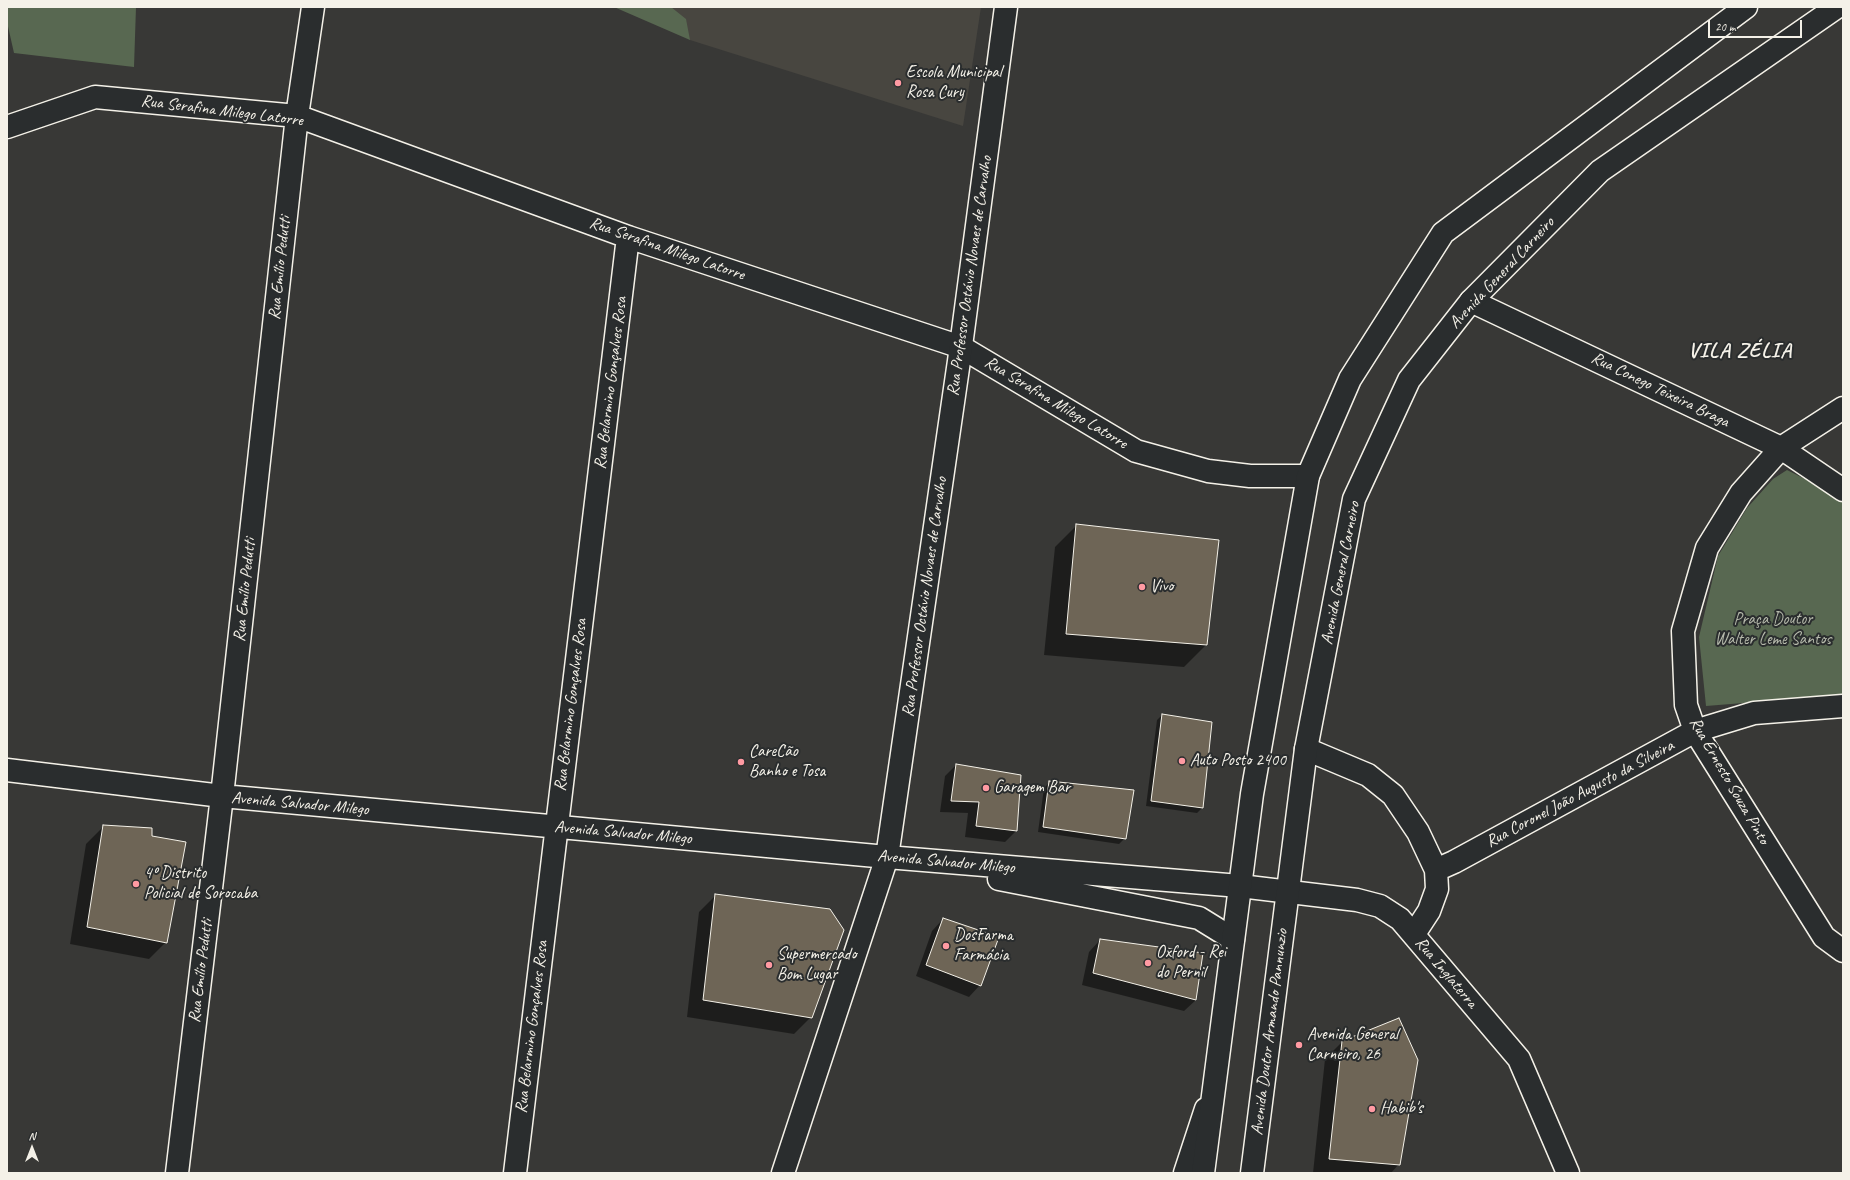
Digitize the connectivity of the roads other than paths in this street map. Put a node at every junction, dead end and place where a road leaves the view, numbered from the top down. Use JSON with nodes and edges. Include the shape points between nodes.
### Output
{"nodes":[{"id":1,"x":313,"y":7,"type":"edge"},
{"id":2,"x":1006,"y":7,"type":"edge"},
{"id":3,"x":1746,"y":7,"type":"edge"},
{"id":4,"x":1837,"y":7,"type":"edge"},
{"id":5,"x":297,"y":116,"type":"junction"},
{"id":6,"x":7,"y":127,"type":"edge"},
{"id":7,"x":628,"y":237,"type":"junction"},
{"id":8,"x":1471,"y":300,"type":"junction"},
{"id":9,"x":961,"y":347,"type":"junction"},
{"id":10,"x":1843,"y":408,"type":"edge"},
{"id":11,"x":1781,"y":448,"type":"junction"},
{"id":12,"x":1308,"y":476,"type":"junction"},
{"id":13,"x":1843,"y":490,"type":"edge"},
{"id":14,"x":1843,"y":706,"type":"edge"},
{"id":15,"x":1696,"y":731,"type":"junction"},
{"id":16,"x":1306,"y":749,"type":"junction"},
{"id":17,"x":7,"y":770,"type":"edge"},
{"id":18,"x":222,"y":796,"type":"junction"},
{"id":19,"x":556,"y":827,"type":"junction"},
{"id":20,"x":888,"y":857,"type":"junction"},
{"id":21,"x":1436,"y":870,"type":"junction"},
{"id":22,"x":1240,"y":886,"type":"junction"},
{"id":23,"x":1288,"y":891,"type":"junction"},
{"id":24,"x":1414,"y":934,"type":"junction"},
{"id":25,"x":1233,"y":939,"type":"junction"},
{"id":26,"x":1843,"y":951,"type":"edge"},
{"id":27,"x":1214,"y":1085,"type":"junction"},
{"id":28,"x":177,"y":1173,"type":"edge"},
{"id":29,"x":515,"y":1173,"type":"edge"},
{"id":30,"x":783,"y":1173,"type":"edge"},
{"id":31,"x":1184,"y":1173,"type":"edge"},
{"id":32,"x":1203,"y":1173,"type":"edge"},
{"id":33,"x":1252,"y":1173,"type":"edge"},
{"id":34,"x":1568,"y":1173,"type":"edge"}],
"edges":[{"from":1,"to":5,"type":"street","name":"Rua Emílio Pedutti"},
{"from":2,"to":9,"type":"street","name":"Rua Professor Octávio Novaes de Carvalho"},
{"from":3,"to":12,"type":"street","via":[[1443,233],[1350,379]]},
{"from":4,"to":8,"type":"street","name":"Avenida General Carneiro","via":[[1600,171]]},
{"from":5,"to":6,"type":"street","name":"Rua Serafina Milego Latorre","via":[[95,97]]},
{"from":5,"to":7,"type":"street","name":"Rua Serafina Milego Latorre"},
{"from":5,"to":18,"type":"street","name":"Rua Emílio Pedutti"},
{"from":7,"to":9,"type":"street","name":"Rua Serafina Milego Latorre"},
{"from":7,"to":19,"type":"street","name":"Rua Belarmino Gonçalves Rosa"},
{"from":8,"to":11,"type":"street","name":"Rua Conego Teixeira Braga"},
{"from":8,"to":16,"type":"street","name":"Avenida General Carneiro","via":[[1410,380],[1354,499]]},
{"from":9,"to":12,"type":"street","name":"Rua Serafina Milego Latorre","via":[[1136,451],[1208,471],[1250,476]]},
{"from":9,"to":20,"type":"street","name":"Rua Professor Octávio Novaes de Carvalho"},
{"from":10,"to":11,"type":"street","name":"Rua Ernesto Souza Pinto"},
{"from":11,"to":13,"type":"street","name":"Rua Conego Teixeira Braga"},
{"from":11,"to":15,"type":"street","name":"Rua Ernesto Souza Pinto","via":[[1741,493],[1708,548],[1684,631],[1686,705]]},
{"from":12,"to":22,"type":"street","via":[[1266,707]]},
{"from":14,"to":15,"type":"street","name":"Rua Coronel João Augusto da Silveira","via":[[1754,713]]},
{"from":15,"to":21,"type":"street","name":"Rua Coronel João Augusto da Silveira"},
{"from":15,"to":26,"type":"street","name":"Rua Ernesto Souza Pinto","via":[[1824,937]]},
{"from":16,"to":21,"type":"street","via":[[1368,774],[1393,795],[1418,832]]},
{"from":16,"to":23,"type":"street","name":"Avenida General Carneiro"},
{"from":17,"to":18,"type":"street","name":"Avenida Salvador Milego"},
{"from":18,"to":19,"type":"street","name":"Avenida Salvador Milego"},
{"from":18,"to":28,"type":"street","name":"Rua Emílio Pedutti"},
{"from":19,"to":20,"type":"street","name":"Avenida Salvador Milego"},
{"from":19,"to":29,"type":"street","name":"Rua Belarmino Gonçalves Rosa"},
{"from":20,"to":22,"type":"street","name":"Avenida Salvador Milego"},
{"from":20,"to":25,"type":"street","via":[[1199,918]]},
{"from":20,"to":30,"type":"street","name":"Rua Professor Octávio Novaes de Carvalho"},
{"from":21,"to":24,"type":"street","via":[[1437,890],[1429,911]]},
{"from":22,"to":23,"type":"street","name":"Rua Inglaterra"},
{"from":22,"to":25,"type":"street"},
{"from":23,"to":24,"type":"street","name":"Rua Inglaterra","via":[[1357,900],[1380,906],[1400,919]]},
{"from":23,"to":33,"type":"street","name":"Avenida Doutor Armando Pannunzio"},
{"from":24,"to":34,"type":"street","name":"Rua Inglaterra","via":[[1519,1059]]},
{"from":25,"to":27,"type":"street"},
{"from":27,"to":31,"type":"street"},
{"from":27,"to":32,"type":"street"}]}
